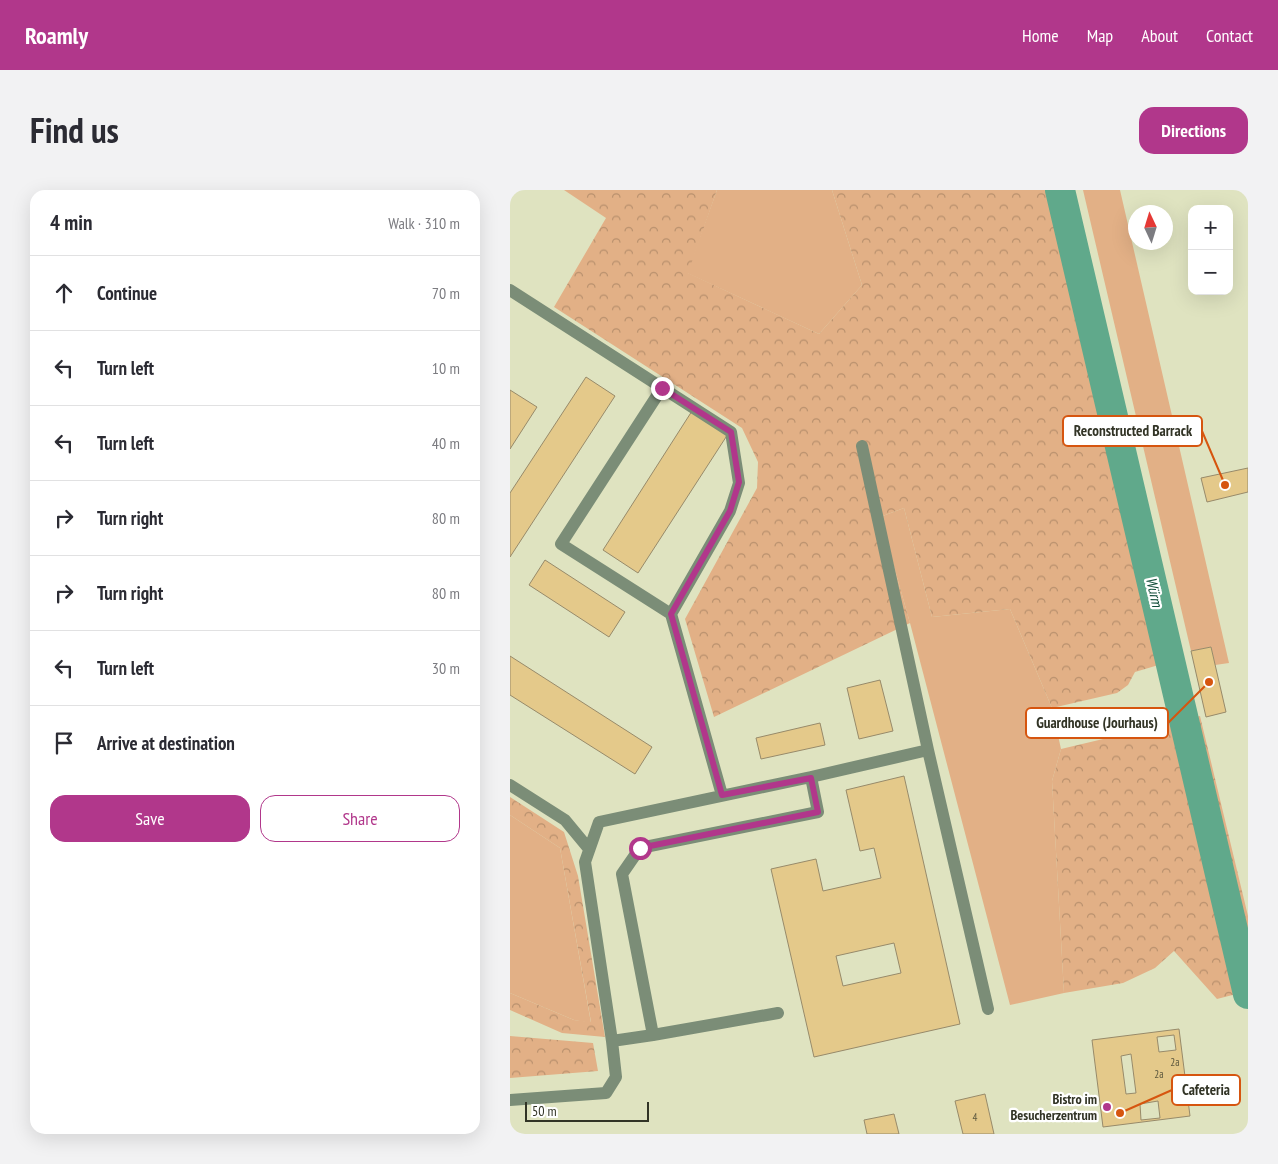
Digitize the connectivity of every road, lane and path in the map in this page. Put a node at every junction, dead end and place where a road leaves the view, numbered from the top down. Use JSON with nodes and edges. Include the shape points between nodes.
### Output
{"nodes":[{"id":1,"x":510,"y":290,"type":"edge"},
{"id":2,"x":662,"y":388,"type":"junction"},
{"id":3,"x":862,"y":446,"type":"dead end"},
{"id":4,"x":671,"y":614,"type":"junction"},
{"id":5,"x":928,"y":750,"type":"junction"},
{"id":6,"x":811,"y":778,"type":"junction"},
{"id":7,"x":510,"y":785,"type":"edge"},
{"id":8,"x":722,"y":795,"type":"junction"},
{"id":9,"x":589,"y":849,"type":"junction"},
{"id":10,"x":988,"y":1009,"type":"dead end"},
{"id":11,"x":778,"y":1013,"type":"dead end"},
{"id":12,"x":653,"y":1035,"type":"junction"},
{"id":13,"x":612,"y":1041,"type":"junction"},
{"id":14,"x":510,"y":1100,"type":"edge"}],
"edges":[{"from":1,"to":2,"type":"lane"},
{"from":2,"to":4,"type":"lane","via":[[731,432],[739,482],[730,511]]},
{"from":2,"to":4,"type":"lane","via":[[561,544]]},
{"from":3,"to":5,"type":"lane"},
{"from":4,"to":8,"type":"lane"},
{"from":5,"to":6,"type":"lane"},
{"from":5,"to":10,"type":"lane"},
{"from":6,"to":8,"type":"lane"},
{"from":6,"to":12,"type":"lane","via":[[818,812],[640,848],[622,874]]},
{"from":7,"to":9,"type":"lane","via":[[566,820]]},
{"from":8,"to":9,"type":"lane","via":[[599,822]]},
{"from":9,"to":13,"type":"lane","via":[[584,862]]},
{"from":11,"to":12,"type":"lane"},
{"from":12,"to":13,"type":"lane"},
{"from":13,"to":14,"type":"lane","via":[[616,1077],[606,1093]]}]}
